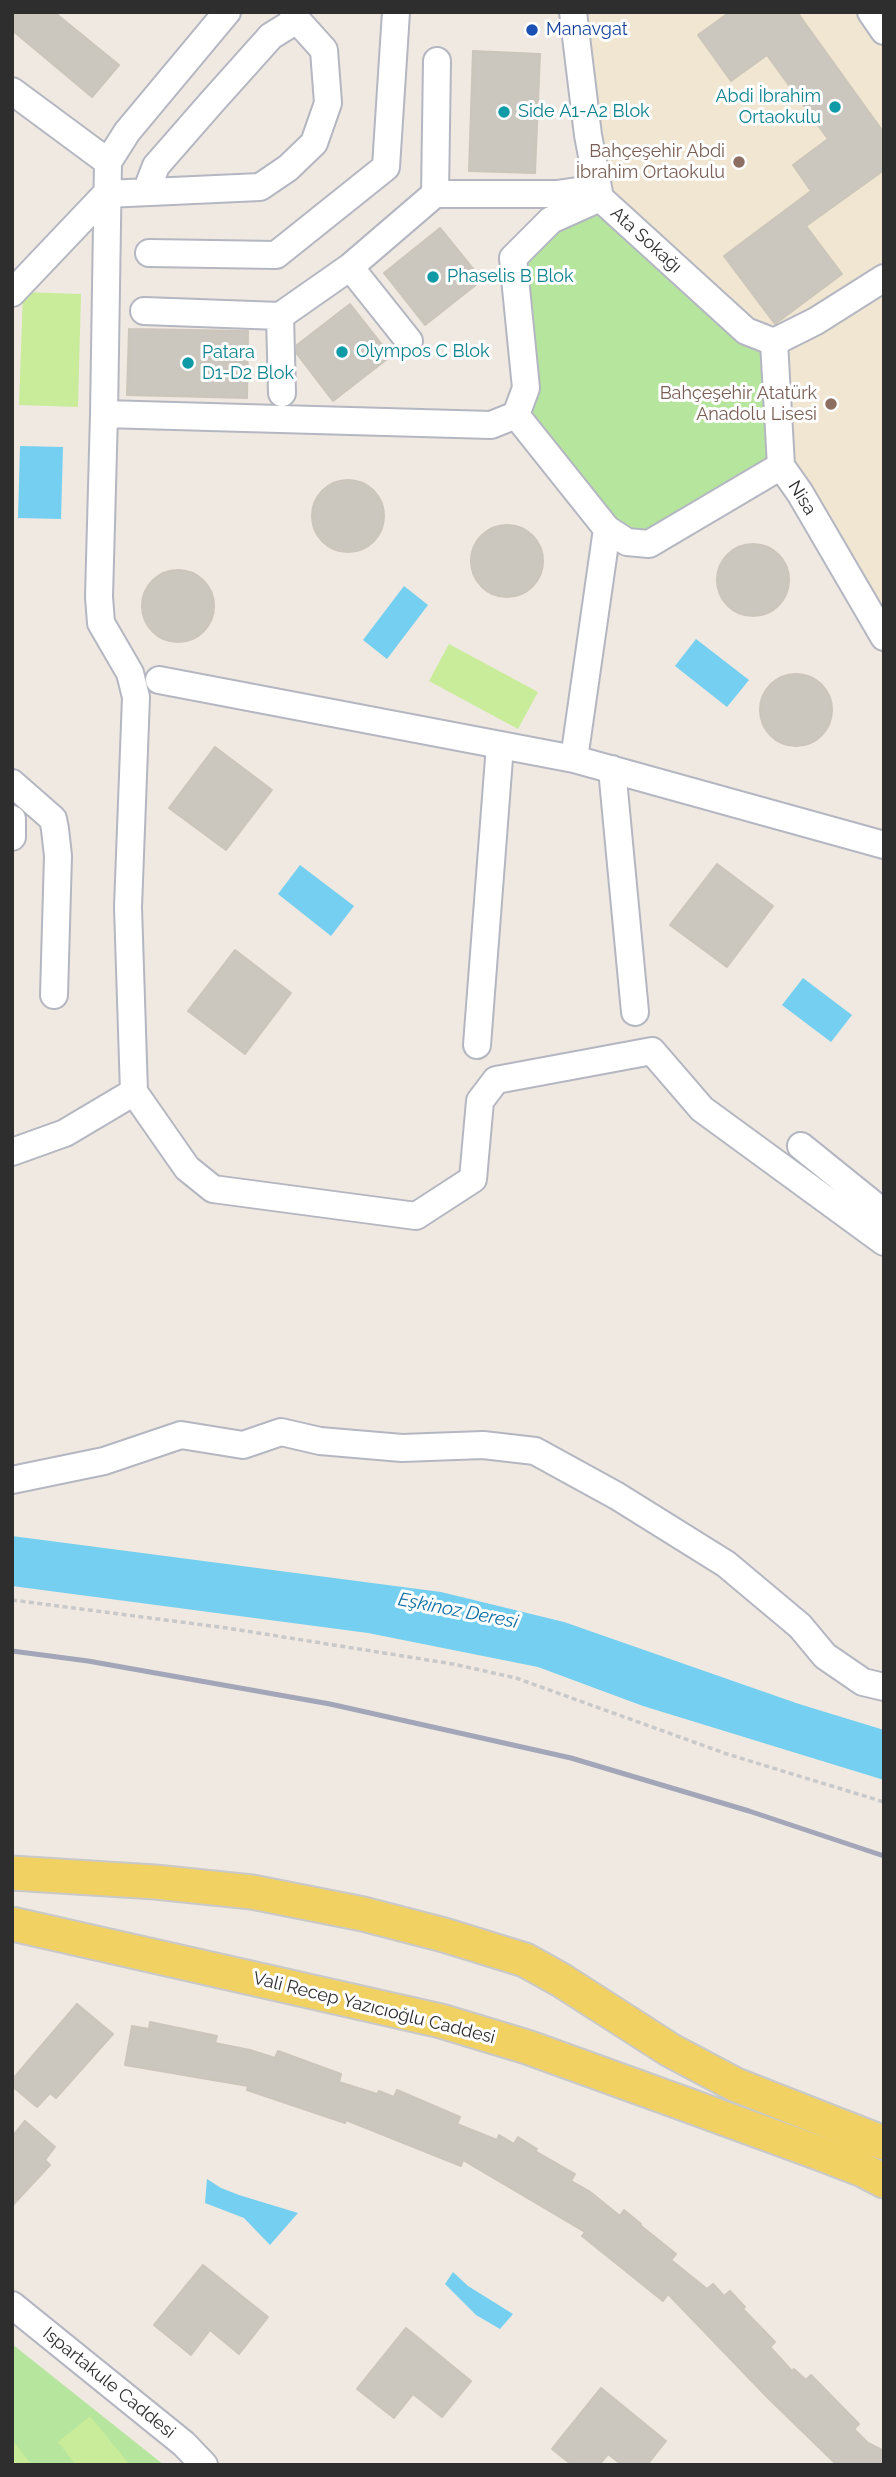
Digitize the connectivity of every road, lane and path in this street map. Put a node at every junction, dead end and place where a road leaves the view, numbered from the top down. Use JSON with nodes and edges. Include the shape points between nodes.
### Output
{"nodes":[{"id":1,"x":227,"y":12,"type":"edge"},
{"id":2,"x":396,"y":12,"type":"edge"},
{"id":3,"x":573,"y":12,"type":"edge"},
{"id":4,"x":871,"y":12,"type":"edge"},
{"id":5,"x":295,"y":16,"type":"edge"},
{"id":6,"x":884,"y":31,"type":"edge"},
{"id":7,"x":437,"y":61,"type":"dead end"},
{"id":8,"x":12,"y":91,"type":"edge"},
{"id":9,"x":108,"y":162,"type":"junction"},
{"id":10,"x":146,"y":192,"type":"junction"},
{"id":11,"x":599,"y":193,"type":"junction"},
{"id":12,"x":106,"y":194,"type":"junction"},
{"id":13,"x":435,"y":194,"type":"junction"},
{"id":14,"x":149,"y":253,"type":"dead end"},
{"id":15,"x":350,"y":267,"type":"junction"},
{"id":16,"x":884,"y":278,"type":"edge"},
{"id":17,"x":12,"y":293,"type":"edge"},
{"id":18,"x":145,"y":311,"type":"dead end"},
{"id":19,"x":280,"y":316,"type":"junction"},
{"id":20,"x":409,"y":341,"type":"dead end"},
{"id":21,"x":774,"y":342,"type":"junction"},
{"id":22,"x":282,"y":393,"type":"dead end"},
{"id":23,"x":104,"y":414,"type":"junction"},
{"id":24,"x":516,"y":415,"type":"junction"},
{"id":25,"x":781,"y":466,"type":"junction"},
{"id":26,"x":607,"y":529,"type":"junction"},
{"id":27,"x":884,"y":637,"type":"edge"},
{"id":28,"x":159,"y":680,"type":"dead end"},
{"id":29,"x":500,"y":745,"type":"junction"},
{"id":30,"x":574,"y":759,"type":"junction"},
{"id":31,"x":612,"y":769,"type":"junction"},
{"id":32,"x":12,"y":783,"type":"edge"},
{"id":33,"x":12,"y":819,"type":"edge"},
{"id":34,"x":12,"y":837,"type":"edge"},
{"id":35,"x":884,"y":845,"type":"edge"},
{"id":36,"x":54,"y":995,"type":"dead end"},
{"id":37,"x":635,"y":1012,"type":"dead end"},
{"id":38,"x":477,"y":1045,"type":"dead end"},
{"id":39,"x":134,"y":1092,"type":"junction"},
{"id":40,"x":801,"y":1146,"type":"dead end"},
{"id":41,"x":12,"y":1152,"type":"edge"},
{"id":42,"x":884,"y":1213,"type":"edge"},
{"id":43,"x":884,"y":1242,"type":"edge"},
{"id":44,"x":12,"y":1480,"type":"edge"},
{"id":45,"x":12,"y":1600,"type":"edge"},
{"id":46,"x":874,"y":1684,"type":"edge"},
{"id":47,"x":884,"y":1802,"type":"edge"},
{"id":48,"x":12,"y":1873,"type":"edge"},
{"id":49,"x":12,"y":1924,"type":"edge"},
{"id":50,"x":884,"y":2143,"type":"edge"},
{"id":51,"x":884,"y":2181,"type":"edge"},
{"id":52,"x":12,"y":2305,"type":"edge"},
{"id":53,"x":204,"y":2465,"type":"edge"}],
"edges":[{"from":1,"to":9,"type":"street","via":[[127,132]]},
{"from":2,"to":14,"type":"street","via":[[386,167],[276,255]]},
{"from":3,"to":11,"type":"street","name":"Ata Sokağı"},
{"from":4,"to":6,"type":"street"},
{"from":5,"to":10,"type":"street","via":[[271,36],[156,166]]},
{"from":5,"to":10,"type":"street","via":[[324,50],[328,103],[314,143],[260,187]]},
{"from":7,"to":13,"type":"street"},
{"from":8,"to":9,"type":"street"},
{"from":9,"to":12,"type":"street"},
{"from":10,"to":12,"type":"street"},
{"from":11,"to":13,"type":"street"},
{"from":11,"to":21,"type":"street","name":"Ata Sokağı","via":[[746,331]]},
{"from":11,"to":24,"type":"street","via":[[551,219],[513,258],[526,388]]},
{"from":12,"to":17,"type":"street"},
{"from":12,"to":23,"type":"street"},
{"from":13,"to":15,"type":"street"},
{"from":15,"to":19,"type":"street"},
{"from":15,"to":20,"type":"street"},
{"from":16,"to":21,"type":"street"},
{"from":18,"to":19,"type":"street"},
{"from":19,"to":22,"type":"street"},
{"from":21,"to":25,"type":"street","name":"Nisa"},
{"from":23,"to":24,"type":"street","via":[[491,425]]},
{"from":23,"to":39,"type":"street","via":[[101,623],[130,673],[136,697],[128,907]]},
{"from":24,"to":26,"type":"street"},
{"from":25,"to":26,"type":"street","via":[[649,544],[626,542]]},
{"from":25,"to":27,"type":"street","name":"Nisa"},
{"from":26,"to":30,"type":"street"},
{"from":28,"to":29,"type":"street"},
{"from":29,"to":30,"type":"street"},
{"from":29,"to":38,"type":"street"},
{"from":30,"to":31,"type":"street"},
{"from":31,"to":35,"type":"street"},
{"from":31,"to":37,"type":"street"},
{"from":32,"to":36,"type":"street","via":[[53,819],[58,856]]},
{"from":33,"to":34,"type":"street"},
{"from":39,"to":41,"type":"street","via":[[65,1133]]},
{"from":39,"to":43,"type":"street","via":[[187,1168],[213,1189],[416,1216],[473,1179],[480,1101],[496,1080],[652,1051],[702,1109]]},
{"from":40,"to":42,"type":"street"},
{"from":44,"to":46,"type":"street","via":[[104,1461],[181,1435],[243,1445],[281,1432],[320,1441],[402,1448],[483,1445],[535,1451],[726,1564],[800,1626],[825,1656]]},
{"from":45,"to":47,"type":"path","via":[[253,1632],[516,1678],[727,1755]]},
{"from":48,"to":50,"type":"main road","via":[[252,1892],[363,1914],[525,1960],[670,2050],[736,2085]]},
{"from":49,"to":51,"type":"main road","name":"Vali Recep Yazıcıoğlu Caddesi","via":[[441,2021],[671,2099]]},
{"from":52,"to":53,"type":"street","name":"Ispartakule Caddesi"}]}
